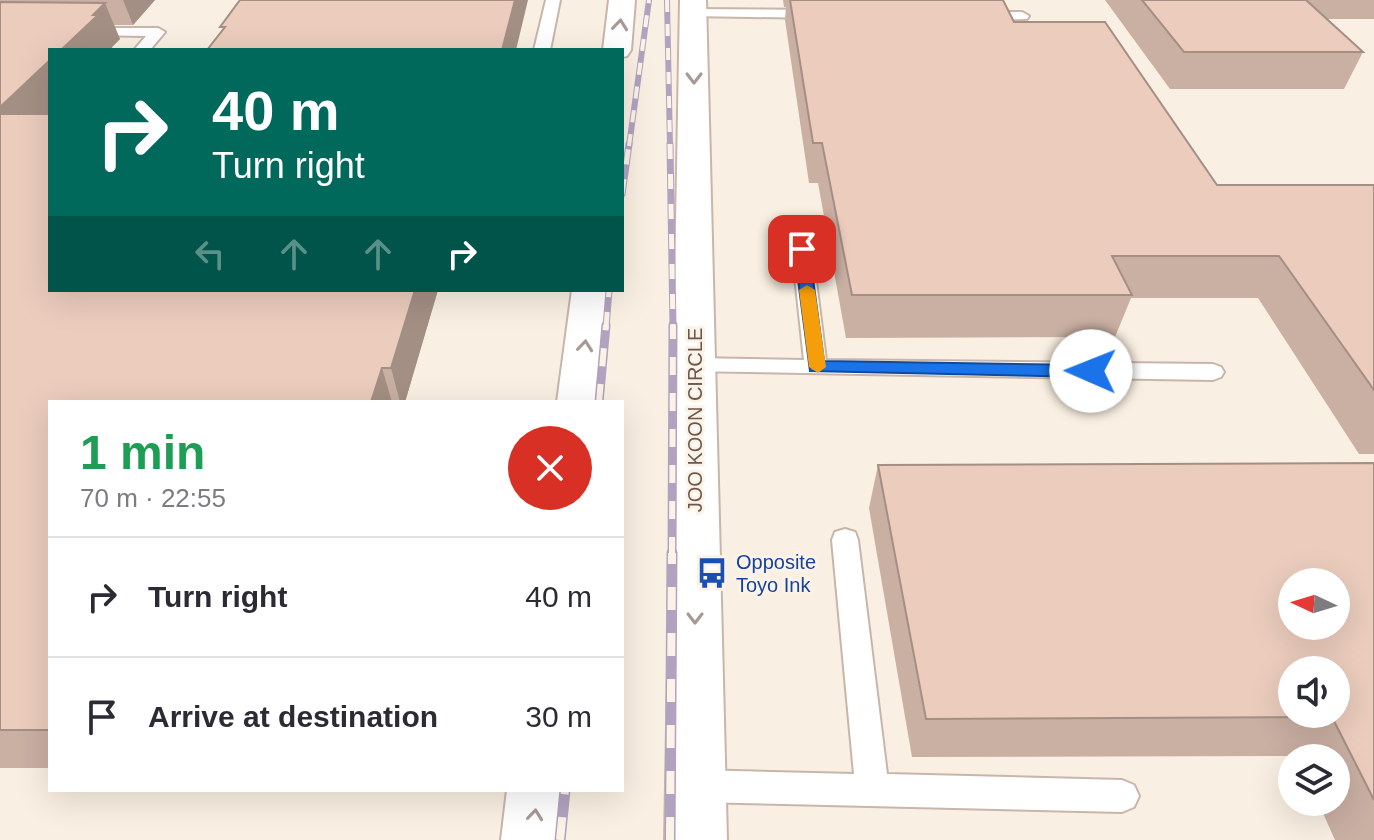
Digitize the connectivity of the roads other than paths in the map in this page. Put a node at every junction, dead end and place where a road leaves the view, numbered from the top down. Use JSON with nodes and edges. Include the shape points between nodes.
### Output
{"nodes":[{"id":1,"x":553,"y":0,"type":"edge"},
{"id":2,"x":622,"y":0,"type":"edge"},
{"id":3,"x":694,"y":7,"type":"edge"},
{"id":4,"x":831,"y":15,"type":"edge"},
{"id":5,"x":958,"y":16,"type":"edge"},
{"id":6,"x":1022,"y":16,"type":"dead end"},
{"id":7,"x":63,"y":32,"type":"edge"},
{"id":8,"x":144,"y":48,"type":"edge"},
{"id":9,"x":542,"y":48,"type":"edge"},
{"id":10,"x":617,"y":48,"type":"edge"},
{"id":11,"x":802,"y":249,"type":"dead end"},
{"id":12,"x":591,"y":292,"type":"edge"},
{"id":13,"x":694,"y":366,"type":"junction"},
{"id":14,"x":816,"y":367,"type":"junction"},
{"id":15,"x":1213,"y":372,"type":"dead end"},
{"id":16,"x":579,"y":400,"type":"edge"},
{"id":17,"x":845,"y":540,"type":"dead end"},
{"id":18,"x":696,"y":786,"type":"junction"},
{"id":19,"x":872,"y":790,"type":"junction"},
{"id":20,"x":537,"y":792,"type":"edge"},
{"id":21,"x":1122,"y":796,"type":"dead end"},
{"id":22,"x":532,"y":840,"type":"edge"},
{"id":23,"x":696,"y":840,"type":"edge"}],
"edges":[{"from":1,"to":9,"type":"lane"},
{"from":10,"to":2,"type":"street","one_way":true},
{"from":3,"to":4,"type":"lane"},
{"from":3,"to":13,"type":"street","name":"JOO KOON CIRCLE","one_way":true},
{"from":5,"to":6,"type":"lane"},
{"from":7,"to":8,"type":"lane","via":[[158,32]]},
{"from":11,"to":14,"type":"lane"},
{"from":16,"to":12,"type":"street","one_way":true},
{"from":13,"to":14,"type":"lane"},
{"from":13,"to":18,"type":"street","name":"JOO KOON CIRCLE","one_way":true},
{"from":14,"to":15,"type":"lane"},
{"from":17,"to":19,"type":"lane"},
{"from":18,"to":19,"type":"lane"},
{"from":18,"to":23,"type":"street","name":"JOO KOON CIRCLE"},
{"from":19,"to":21,"type":"lane"},
{"from":22,"to":20,"type":"street","one_way":true}]}
